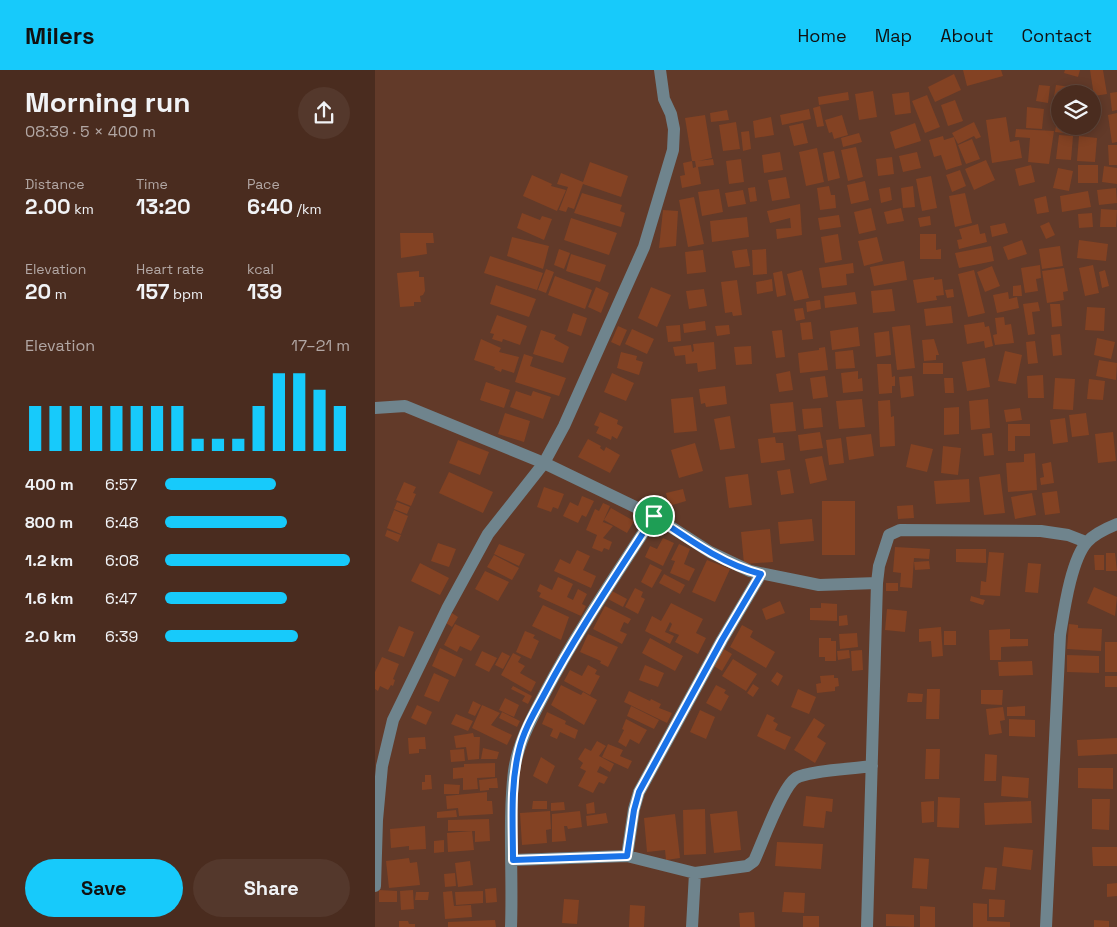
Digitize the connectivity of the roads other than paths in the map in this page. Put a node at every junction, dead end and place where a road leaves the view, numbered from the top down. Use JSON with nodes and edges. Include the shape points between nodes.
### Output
{"nodes":[{"id":1,"x":661,"y":70,"type":"edge"},
{"id":2,"x":375,"y":408,"type":"edge"},
{"id":3,"x":544,"y":463,"type":"junction"},
{"id":4,"x":654,"y":516,"type":"junction"},
{"id":5,"x":1117,"y":524,"type":"edge"},
{"id":6,"x":1087,"y":542,"type":"junction"},
{"id":7,"x":761,"y":574,"type":"junction"},
{"id":8,"x":877,"y":584,"type":"junction"},
{"id":9,"x":872,"y":766,"type":"junction"},
{"id":10,"x":627,"y":856,"type":"junction"},
{"id":11,"x":513,"y":860,"type":"junction"},
{"id":12,"x":695,"y":872,"type":"junction"},
{"id":13,"x":375,"y":886,"type":"edge"},
{"id":14,"x":511,"y":927,"type":"edge"},
{"id":15,"x":692,"y":927,"type":"edge"},
{"id":16,"x":867,"y":927,"type":"edge"},
{"id":17,"x":1045,"y":927,"type":"edge"}],
"edges":[{"from":1,"to":3,"type":"street","via":[[663,94],[674,129],[673,150],[658,203],[644,247],[564,426]]},
{"from":2,"to":3,"type":"street","via":[[405,406]]},
{"from":3,"to":4,"type":"street"},
{"from":3,"to":13,"type":"street","via":[[488,534],[393,720],[382,766]]},
{"from":4,"to":7,"type":"street","via":[[710,552]]},
{"from":4,"to":11,"type":"street","via":[[561,662],[522,741],[514,780]]},
{"from":5,"to":6,"type":"street"},
{"from":6,"to":8,"type":"street","via":[[1041,531],[900,530],[889,536]]},
{"from":6,"to":17,"type":"street","via":[[1069,589],[1060,635]]},
{"from":7,"to":8,"type":"street","via":[[819,585]]},
{"from":7,"to":10,"type":"street","via":[[639,792]]},
{"from":8,"to":9,"type":"street"},
{"from":9,"to":12,"type":"street","via":[[798,777],[792,781],[778,806],[755,861],[747,866]]},
{"from":9,"to":16,"type":"street"},
{"from":10,"to":11,"type":"street"},
{"from":10,"to":12,"type":"street"},
{"from":11,"to":14,"type":"street"},
{"from":12,"to":15,"type":"street"}]}
